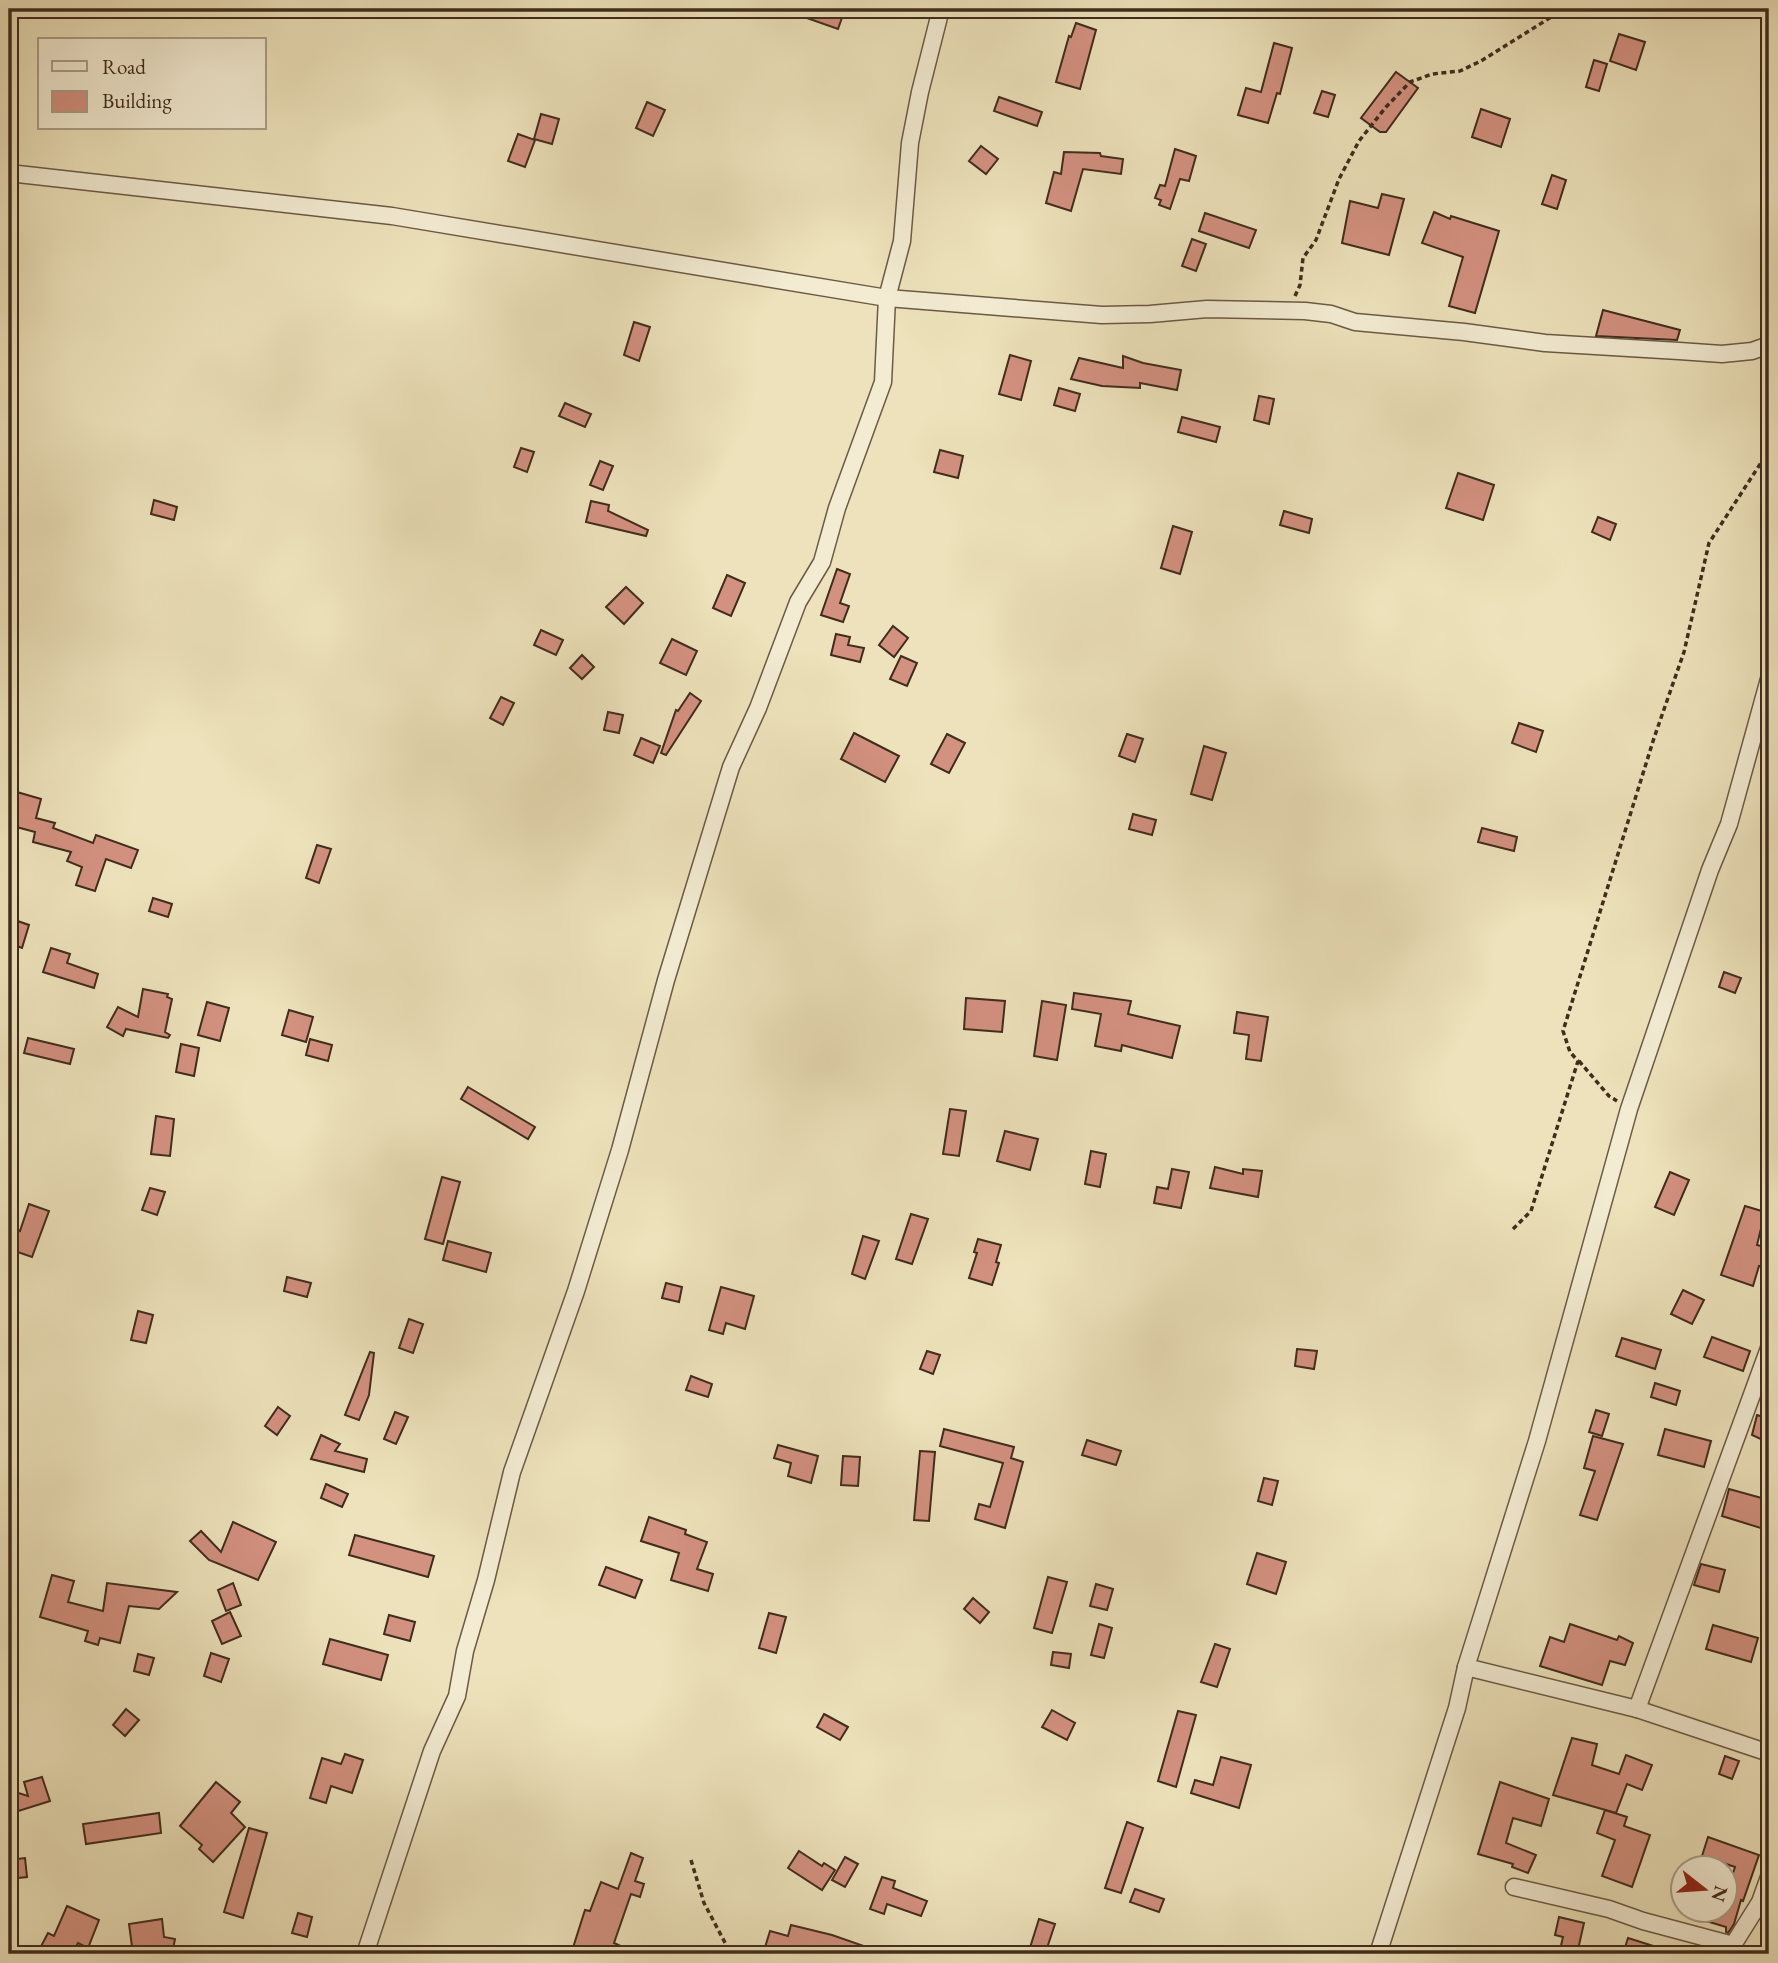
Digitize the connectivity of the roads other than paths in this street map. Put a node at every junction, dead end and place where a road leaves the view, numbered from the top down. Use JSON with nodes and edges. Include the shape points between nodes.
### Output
{"nodes":[{"id":1,"x":942,"y":9,"type":"edge"},
{"id":2,"x":9,"y":173,"type":"edge"},
{"id":3,"x":887,"y":298,"type":"junction"},
{"id":4,"x":1769,"y":345,"type":"edge"},
{"id":5,"x":1769,"y":679,"type":"edge"},
{"id":6,"x":1769,"y":1348,"type":"edge"},
{"id":7,"x":1466,"y":1667,"type":"junction"},
{"id":8,"x":1637,"y":1709,"type":"junction"},
{"id":9,"x":1769,"y":1753,"type":"edge"},
{"id":10,"x":1769,"y":1877,"type":"edge"},
{"id":11,"x":1514,"y":1887,"type":"dead end"},
{"id":12,"x":365,"y":1954,"type":"edge"},
{"id":13,"x":1378,"y":1954,"type":"edge"}],
"edges":[{"from":1,"to":3,"type":"street","via":[[909,143],[902,241]]},
{"from":2,"to":3,"type":"street","via":[[391,216]]},
{"from":3,"to":4,"type":"street","via":[[1102,315],[1289,310],[1545,343],[1722,354]]},
{"from":3,"to":12,"type":"street","via":[[883,382],[822,562],[798,602],[731,767],[620,1150],[560,1340],[512,1472],[464,1651],[457,1696],[432,1751]]},
{"from":5,"to":7,"type":"street","via":[[1729,824],[1629,1110],[1537,1441]]},
{"from":6,"to":8,"type":"street"},
{"from":7,"to":8,"type":"street"},
{"from":7,"to":13,"type":"street"},
{"from":8,"to":9,"type":"street"},
{"from":10,"to":11,"type":"street","via":[[1760,1902],[1733,1945]]}]}
